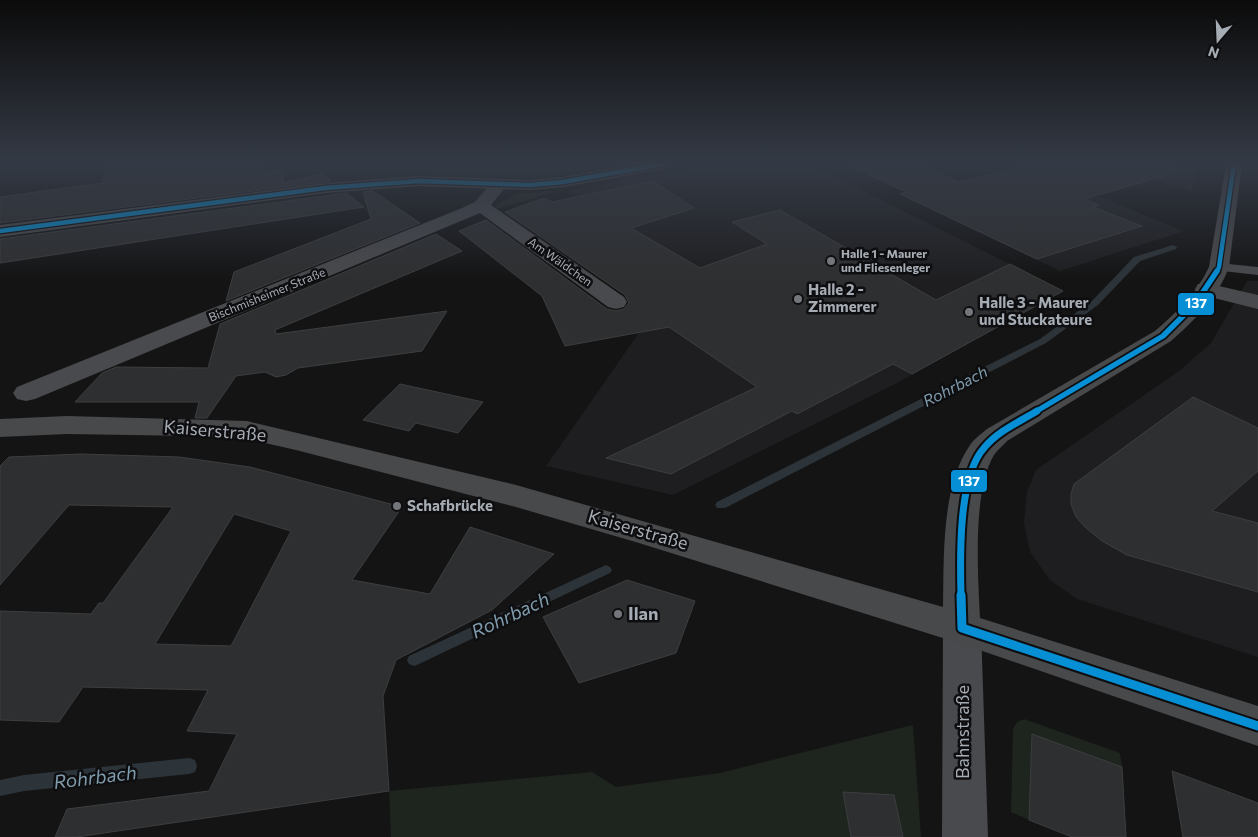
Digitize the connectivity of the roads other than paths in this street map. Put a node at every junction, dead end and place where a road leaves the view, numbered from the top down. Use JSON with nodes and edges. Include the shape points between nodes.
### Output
{"nodes":[{"id":1,"x":212,"y":203,"type":"edge"},
{"id":2,"x":484,"y":203,"type":"edge"},
{"id":3,"x":1227,"y":203,"type":"edge"},
{"id":4,"x":481,"y":206,"type":"junction"},
{"id":5,"x":0,"y":231,"type":"edge"},
{"id":6,"x":1258,"y":271,"type":"edge"},
{"id":7,"x":1213,"y":278,"type":"junction"},
{"id":8,"x":616,"y":302,"type":"dead end"},
{"id":9,"x":1258,"y":302,"type":"edge"},
{"id":10,"x":26,"y":393,"type":"dead end"},
{"id":11,"x":0,"y":428,"type":"edge"},
{"id":12,"x":962,"y":628,"type":"junction"},
{"id":13,"x":1258,"y":726,"type":"edge"},
{"id":14,"x":965,"y":837,"type":"edge"}],
"edges":[{"from":1,"to":5,"type":"street"},
{"from":2,"to":4,"type":"street","name":"Bischmisheimer Straße"},
{"from":3,"to":7,"type":"main road"},
{"from":4,"to":8,"type":"street","name":"Am Wäldchen"},
{"from":4,"to":10,"type":"street","name":"Bischmisheimer Straße"},
{"from":6,"to":7,"type":"lane"},
{"from":7,"to":9,"type":"street"},
{"from":7,"to":12,"type":"main road","via":[[1185,317],[1163,336],[997,434],[981,451],[966,497],[961,570]]},
{"from":11,"to":12,"type":"main road","name":"Kaiserstraße","via":[[67,425],[247,430],[550,505]]},
{"from":12,"to":13,"type":"main road","name":"Kaiserstraße"},
{"from":12,"to":14,"type":"street","name":"Bahnstraße"}]}
